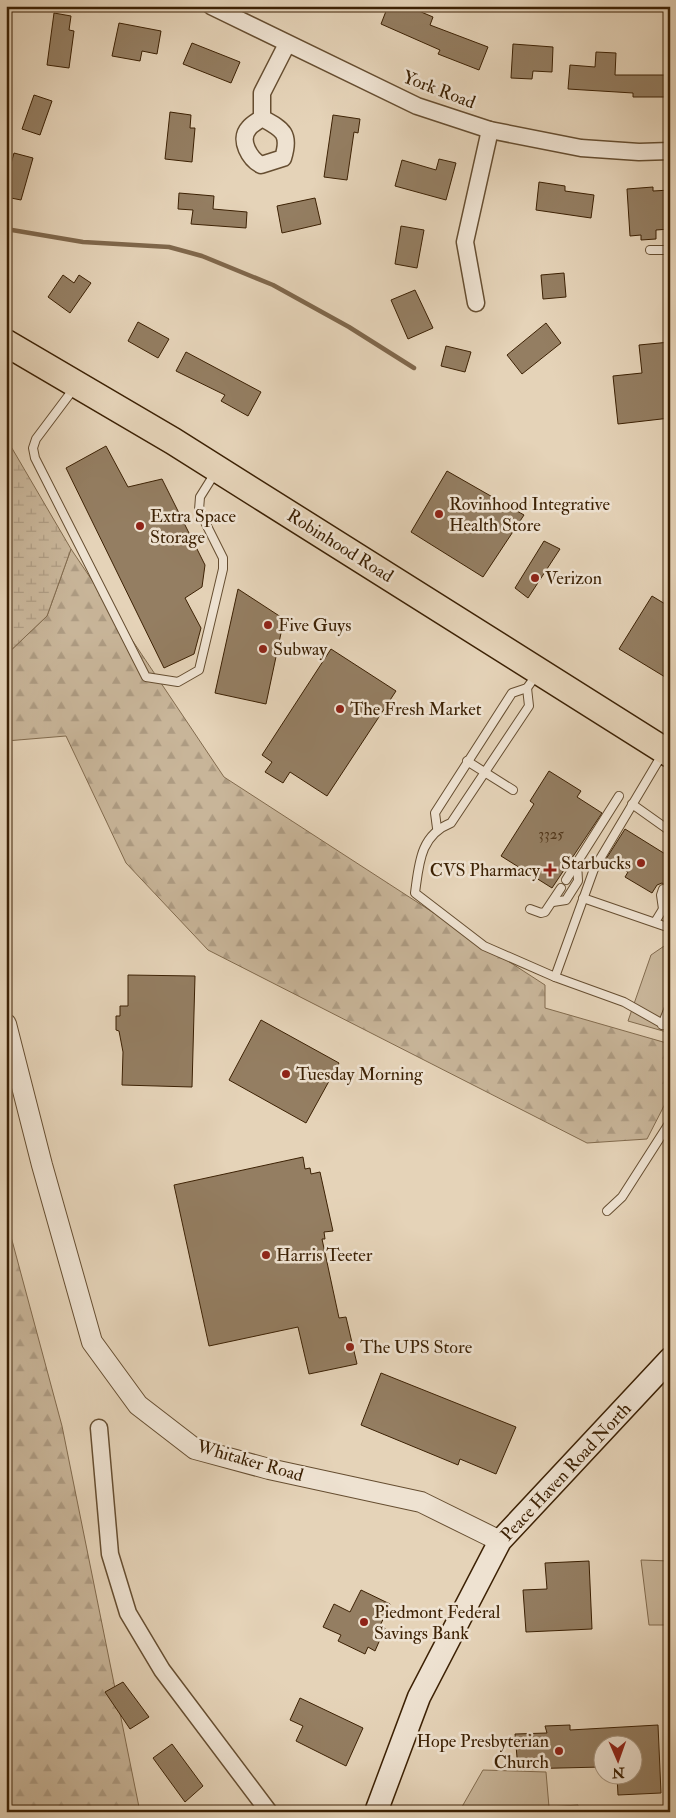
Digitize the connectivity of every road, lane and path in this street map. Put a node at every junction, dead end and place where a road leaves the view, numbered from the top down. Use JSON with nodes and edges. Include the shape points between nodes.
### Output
{"nodes":[{"id":1,"x":211,"y":6,"type":"edge"},
{"id":2,"x":287,"y":44,"type":"junction"},
{"id":3,"x":262,"y":118,"type":"dead end"},
{"id":4,"x":490,"y":130,"type":"junction"},
{"id":5,"x":670,"y":151,"type":"edge"},
{"id":6,"x":650,"y":250,"type":"dead end"},
{"id":7,"x":670,"y":250,"type":"edge"},
{"id":8,"x":476,"y":303,"type":"dead end"},
{"id":9,"x":6,"y":343,"type":"edge"},
{"id":10,"x":77,"y":384,"type":"junction"},
{"id":11,"x":217,"y":469,"type":"junction"},
{"id":12,"x":533,"y":680,"type":"junction"},
{"id":13,"x":667,"y":752,"type":"edge"},
{"id":14,"x":467,"y":761,"type":"junction"},
{"id":15,"x":484,"y":774,"type":"junction"},
{"id":16,"x":513,"y":790,"type":"dead end"},
{"id":17,"x":618,"y":796,"type":"dead end"},
{"id":18,"x":632,"y":804,"type":"junction"},
{"id":19,"x":437,"y":828,"type":"junction"},
{"id":20,"x":670,"y":830,"type":"edge"},
{"id":21,"x":576,"y":862,"type":"junction"},
{"id":22,"x":566,"y":880,"type":"dead end"},
{"id":23,"x":561,"y":888,"type":"dead end"},
{"id":24,"x":664,"y":889,"type":"dead end"},
{"id":25,"x":583,"y":898,"type":"junction"},
{"id":26,"x":552,"y":902,"type":"junction"},
{"id":27,"x":666,"y":907,"type":"edge"},
{"id":28,"x":530,"y":909,"type":"dead end"},
{"id":29,"x":655,"y":922,"type":"junction"},
{"id":30,"x":670,"y":928,"type":"edge"},
{"id":31,"x":555,"y":977,"type":"junction"},
{"id":32,"x":670,"y":1006,"type":"edge"},
{"id":33,"x":6,"y":1024,"type":"edge"},
{"id":34,"x":666,"y":1026,"type":"edge"},
{"id":35,"x":670,"y":1122,"type":"edge"},
{"id":36,"x":607,"y":1212,"type":"dead end"},
{"id":37,"x":670,"y":1359,"type":"edge"},
{"id":38,"x":99,"y":1428,"type":"dead end"},
{"id":39,"x":500,"y":1542,"type":"junction"},
{"id":40,"x":269,"y":1812,"type":"edge"},
{"id":41,"x":376,"y":1812,"type":"edge"}],
"edges":[{"from":1,"to":2,"type":"street","name":"York Road"},
{"from":2,"to":3,"type":"street","via":[[262,93]]},
{"from":2,"to":4,"type":"street","name":"York Road","via":[[417,106]]},
{"from":4,"to":5,"type":"street","name":"York Road","via":[[581,148]]},
{"from":4,"to":8,"type":"street","via":[[464,242]]},
{"from":6,"to":7,"type":"lane"},
{"from":9,"to":10,"type":"main road","name":"Robinhood Road"},
{"from":10,"to":11,"type":"main road","name":"Robinhood Road"},
{"from":10,"to":11,"type":"lane","via":[[36,439],[33,448],[35,458],[146,677],[178,682],[199,670],[223,569],[223,558],[199,510],[200,497]]},
{"from":11,"to":12,"type":"main road","name":"Robinhood Road"},
{"from":12,"to":13,"type":"main road","name":"Robinhood Road"},
{"from":12,"to":14,"type":"lane","via":[[512,693]]},
{"from":12,"to":15,"type":"lane","via":[[529,706]]},
{"from":13,"to":18,"type":"lane"},
{"from":14,"to":15,"type":"lane"},
{"from":14,"to":19,"type":"lane","via":[[435,813]]},
{"from":15,"to":16,"type":"lane"},
{"from":15,"to":19,"type":"lane","via":[[451,823]]},
{"from":17,"to":21,"type":"lane"},
{"from":18,"to":20,"type":"lane"},
{"from":18,"to":25,"type":"lane","via":[[594,868]]},
{"from":19,"to":31,"type":"lane","via":[[421,854],[414,893],[484,946]]},
{"from":21,"to":22,"type":"lane"},
{"from":21,"to":26,"type":"lane","via":[[578,881],[566,900]]},
{"from":23,"to":26,"type":"lane"},
{"from":24,"to":27,"type":"lane","via":[[661,895]]},
{"from":25,"to":29,"type":"lane"},
{"from":25,"to":31,"type":"lane"},
{"from":26,"to":28,"type":"lane","via":[[543,913]]},
{"from":27,"to":29,"type":"lane"},
{"from":29,"to":30,"type":"lane"},
{"from":31,"to":34,"type":"lane","via":[[624,1002]]},
{"from":32,"to":34,"type":"lane"},
{"from":33,"to":39,"type":"street","name":"Whitaker Road","via":[[92,1342],[138,1404],[195,1449],[420,1502]]},
{"from":35,"to":36,"type":"lane","via":[[622,1197]]},
{"from":37,"to":39,"type":"main road","name":"Peace Haven Road North"},
{"from":38,"to":40,"type":"street","via":[[110,1554],[128,1613],[162,1670]]},
{"from":39,"to":41,"type":"main road","name":"Peace Haven Road North","via":[[419,1696]]}]}
